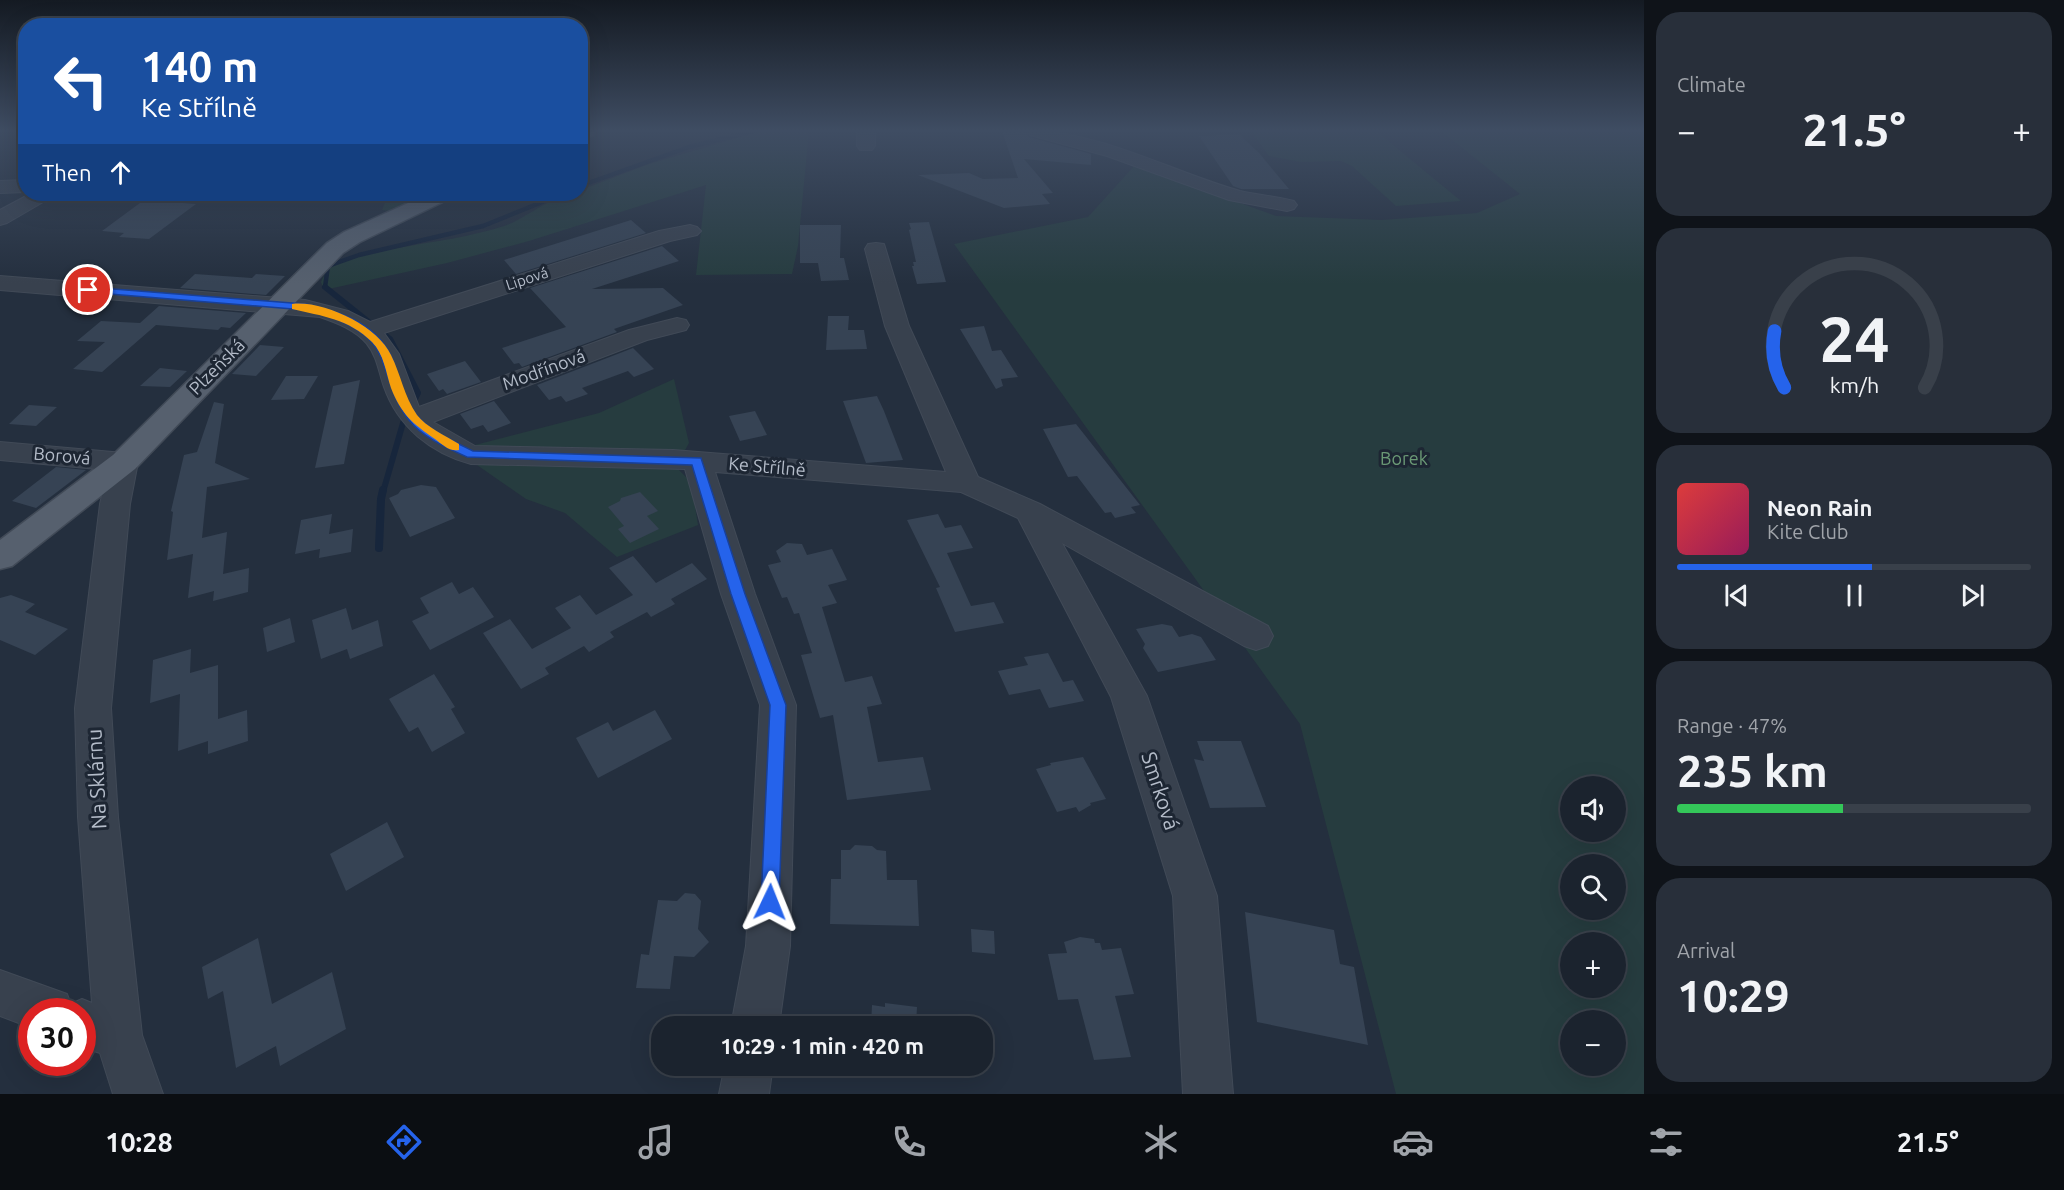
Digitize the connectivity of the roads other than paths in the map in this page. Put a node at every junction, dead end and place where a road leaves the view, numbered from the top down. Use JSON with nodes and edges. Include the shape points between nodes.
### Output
{"nodes":[{"id":1,"x":1197,"y":182,"type":"edge"},
{"id":2,"x":18,"y":187,"type":"edge"},
{"id":3,"x":0,"y":188,"type":"edge"},
{"id":4,"x":31,"y":201,"type":"edge"},
{"id":5,"x":430,"y":201,"type":"edge"},
{"id":6,"x":1287,"y":205,"type":"dead end"},
{"id":7,"x":0,"y":219,"type":"edge"},
{"id":8,"x":690,"y":231,"type":"dead end"},
{"id":9,"x":876,"y":249,"type":"dead end"},
{"id":10,"x":0,"y":283,"type":"edge"},
{"id":11,"x":278,"y":305,"type":"junction"},
{"id":12,"x":676,"y":325,"type":"dead end"},
{"id":13,"x":366,"y":331,"type":"junction"},
{"id":14,"x":414,"y":419,"type":"junction"},
{"id":15,"x":0,"y":451,"type":"edge"},
{"id":16,"x":697,"y":461,"type":"junction"},
{"id":17,"x":123,"y":462,"type":"junction"},
{"id":18,"x":966,"y":483,"type":"junction"},
{"id":19,"x":1029,"y":512,"type":"junction"},
{"id":20,"x":0,"y":557,"type":"edge"},
{"id":21,"x":1256,"y":636,"type":"dead end"},
{"id":22,"x":0,"y":993,"type":"edge"},
{"id":23,"x":18,"y":999,"type":"edge"},
{"id":24,"x":757,"y":1016,"type":"edge"},
{"id":25,"x":100,"y":1029,"type":"edge"},
{"id":26,"x":747,"y":1076,"type":"edge"},
{"id":27,"x":138,"y":1094,"type":"edge"},
{"id":28,"x":744,"y":1094,"type":"edge"},
{"id":29,"x":1208,"y":1094,"type":"edge"}],
"edges":[{"from":1,"to":6,"type":"street","via":[[1236,196]]},
{"from":2,"to":3,"type":"street"},
{"from":4,"to":7,"type":"street"},
{"from":5,"to":11,"type":"main road","name":"Plzeňská","via":[[343,243]]},
{"from":8,"to":13,"type":"street","name":"Lipová","via":[[666,235]]},
{"from":9,"to":18,"type":"street","via":[[897,326]]},
{"from":10,"to":11,"type":"street","name":"Ke Střílně"},
{"from":11,"to":13,"type":"street","name":"Ke Střílně","via":[[328,311]]},
{"from":11,"to":17,"type":"main road","name":"Plzeňská"},
{"from":12,"to":14,"type":"street","name":"Modřínová","via":[[638,335]]},
{"from":13,"to":14,"type":"street","name":"Ke Střílně","via":[[386,354],[398,390]]},
{"from":14,"to":16,"type":"street","name":"Ke Střílně","via":[[471,455]]},
{"from":15,"to":17,"type":"street","name":"Borová"},
{"from":16,"to":18,"type":"street","name":"Ke Střílně"},
{"from":16,"to":24,"type":"street","via":[[778,705],[768,946]]},
{"from":17,"to":20,"type":"main road","name":"Plzeňská"},
{"from":17,"to":25,"type":"street","name":"Na Sklárnu","via":[[93,708]]},
{"from":18,"to":19,"type":"street","name":"Ke Střílně"},
{"from":19,"to":21,"type":"street","name":"Ke Střílně"},
{"from":19,"to":29,"type":"street","name":"Smrková","via":[[1129,696],[1195,896]]},
{"from":22,"to":23,"type":"street"},
{"from":25,"to":27,"type":"street","name":"Na Sklárnu"},
{"from":26,"to":28,"type":"street"}]}
